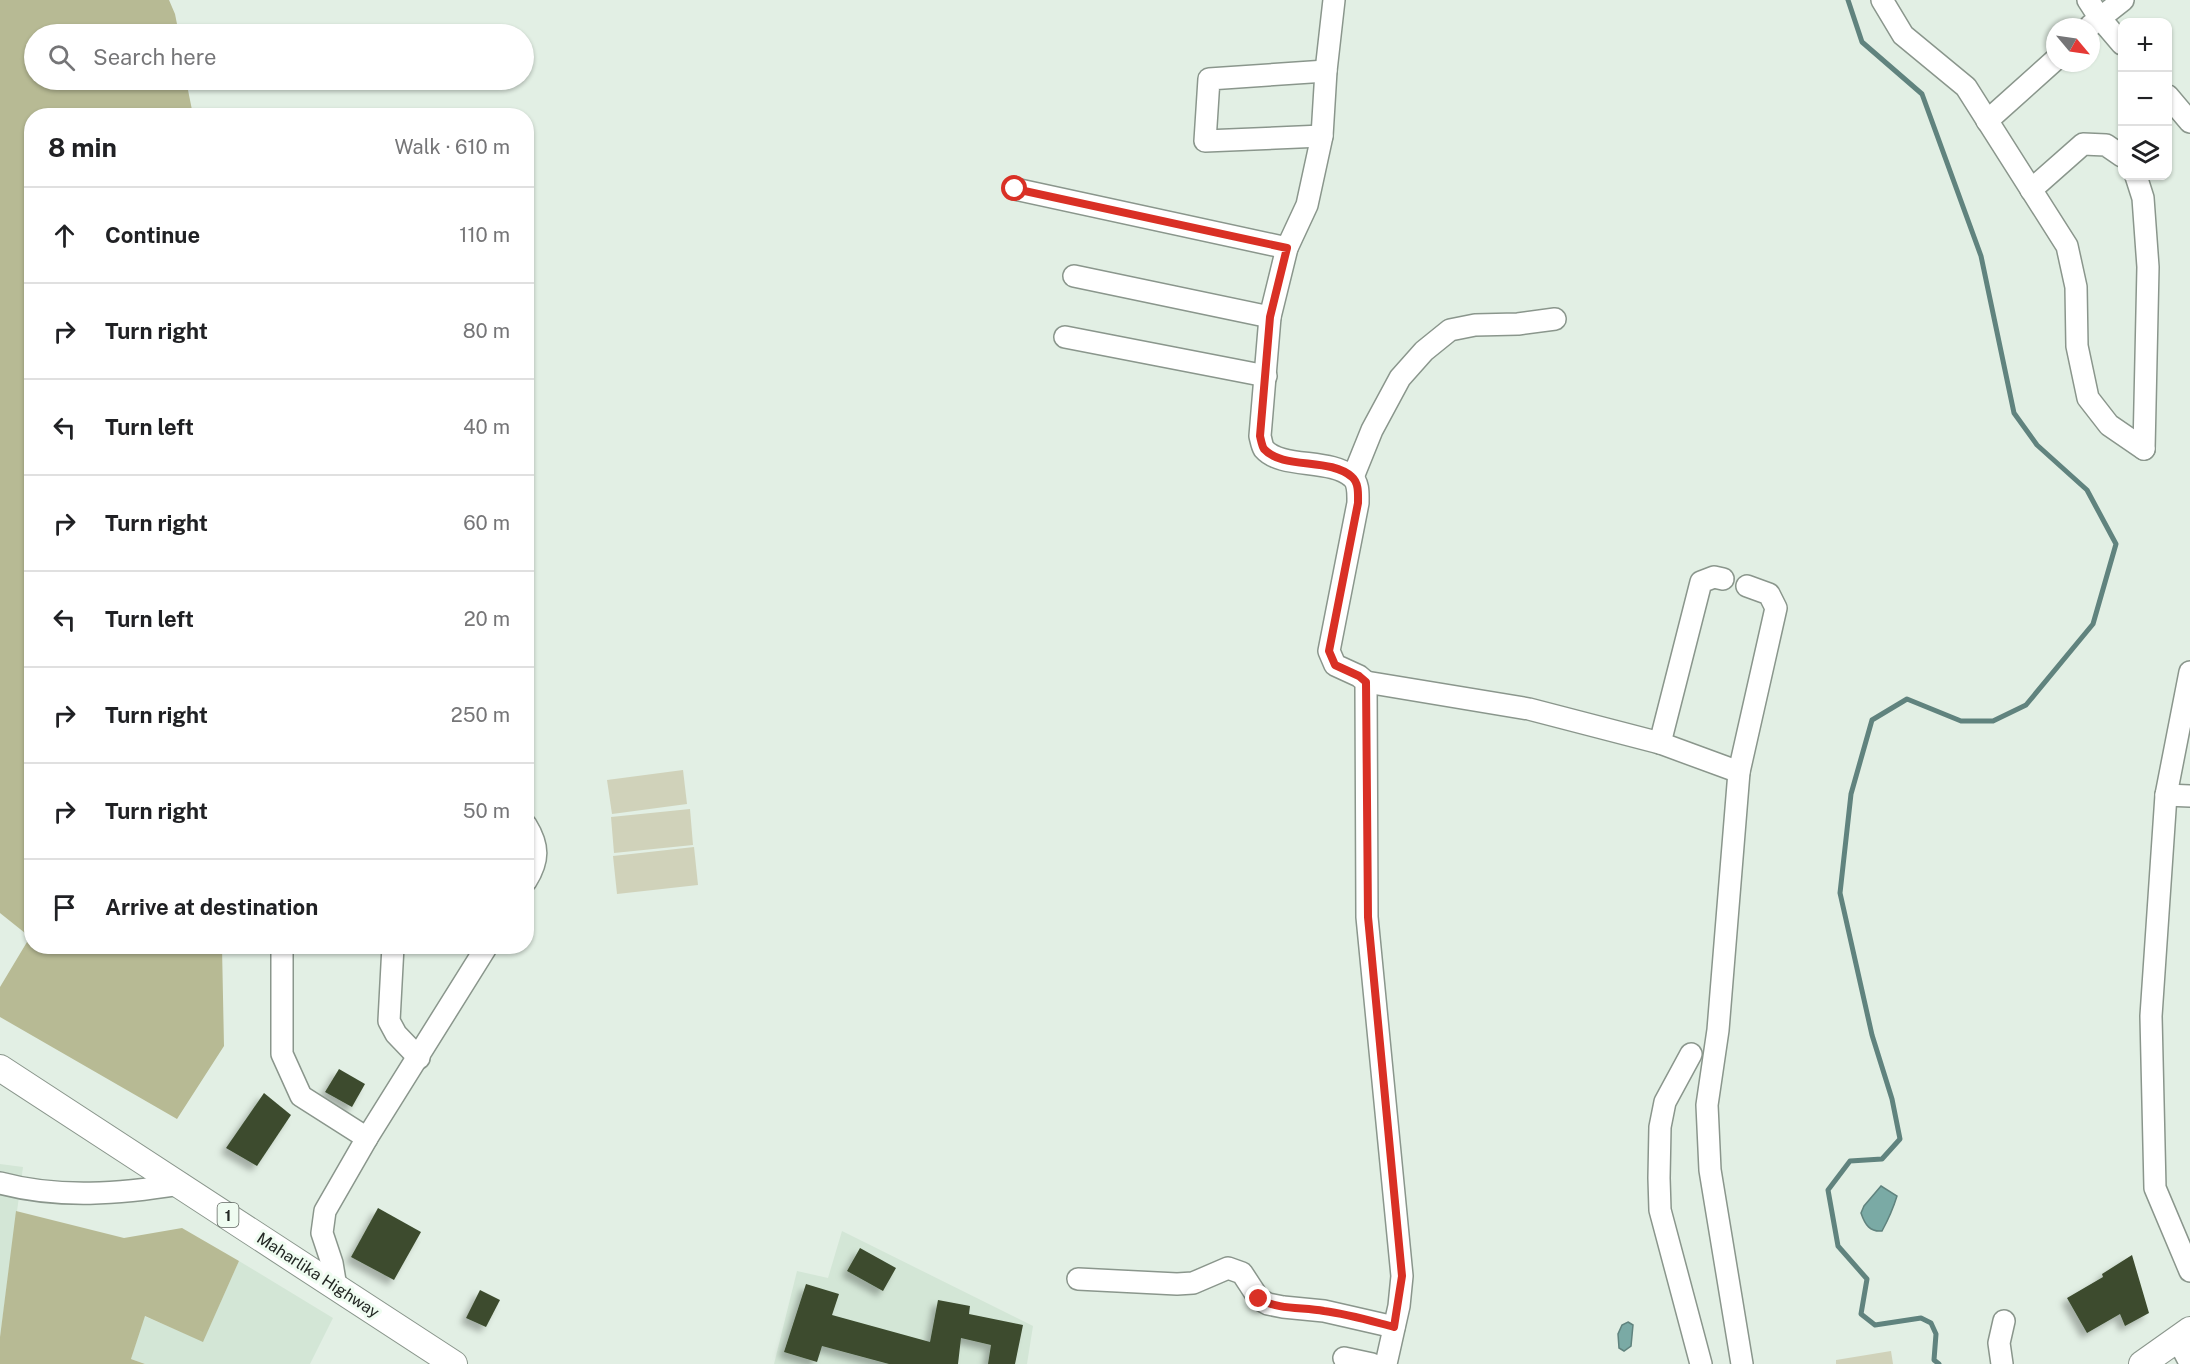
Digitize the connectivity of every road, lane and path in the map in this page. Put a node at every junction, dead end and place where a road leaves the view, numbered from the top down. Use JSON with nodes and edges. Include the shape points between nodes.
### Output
{"nodes":[{"id":1,"x":1334,"y":0,"type":"edge"},
{"id":2,"x":1882,"y":0,"type":"edge"},
{"id":3,"x":2123,"y":0,"type":"edge"},
{"id":4,"x":2092,"y":15,"type":"edge"},
{"id":5,"x":2118,"y":40,"type":"edge"},
{"id":6,"x":2046,"y":68,"type":"edge"},
{"id":7,"x":1326,"y":71,"type":"junction"},
{"id":8,"x":2172,"y":101,"type":"edge"},
{"id":9,"x":1987,"y":121,"type":"junction"},
{"id":10,"x":2190,"y":122,"type":"edge"},
{"id":11,"x":1322,"y":136,"type":"junction"},
{"id":12,"x":2118,"y":153,"type":"edge"},
{"id":13,"x":2137,"y":180,"type":"edge"},
{"id":14,"x":1015,"y":189,"type":"dead end"},
{"id":15,"x":2031,"y":190,"type":"junction"},
{"id":16,"x":1287,"y":248,"type":"junction"},
{"id":17,"x":1074,"y":276,"type":"dead end"},
{"id":18,"x":1270,"y":317,"type":"junction"},
{"id":19,"x":1555,"y":319,"type":"dead end"},
{"id":20,"x":1065,"y":337,"type":"dead end"},
{"id":21,"x":1266,"y":376,"type":"junction"},
{"id":22,"x":1353,"y":477,"type":"junction"},
{"id":23,"x":1723,"y":579,"type":"dead end"},
{"id":24,"x":1747,"y":586,"type":"dead end"},
{"id":25,"x":2190,"y":672,"type":"edge"},
{"id":26,"x":1366,"y":682,"type":"junction"},
{"id":27,"x":1660,"y":743,"type":"junction"},
{"id":28,"x":1738,"y":772,"type":"junction"},
{"id":29,"x":2166,"y":795,"type":"junction"},
{"id":30,"x":2190,"y":796,"type":"edge"},
{"id":31,"x":534,"y":840,"type":"edge"},
{"id":32,"x":534,"y":864,"type":"edge"},
{"id":33,"x":282,"y":954,"type":"edge"},
{"id":34,"x":393,"y":954,"type":"edge"},
{"id":35,"x":482,"y":954,"type":"edge"},
{"id":36,"x":1691,"y":1053,"type":"dead end"},
{"id":37,"x":419,"y":1058,"type":"junction"},
{"id":38,"x":0,"y":1068,"type":"edge"},
{"id":39,"x":367,"y":1138,"type":"junction"},
{"id":40,"x":0,"y":1182,"type":"edge"},
{"id":41,"x":181,"y":1184,"type":"junction"},
{"id":42,"x":2190,"y":1271,"type":"edge"},
{"id":43,"x":1078,"y":1279,"type":"dead end"},
{"id":44,"x":336,"y":1287,"type":"junction"},
{"id":45,"x":2004,"y":1321,"type":"dead end"},
{"id":46,"x":1394,"y":1327,"type":"junction"},
{"id":47,"x":2183,"y":1334,"type":"edge"},
{"id":48,"x":1344,"y":1358,"type":"dead end"},
{"id":49,"x":2190,"y":1363,"type":"edge"},
{"id":50,"x":454,"y":1364,"type":"edge"},
{"id":51,"x":1372,"y":1364,"type":"edge"},
{"id":52,"x":1386,"y":1364,"type":"edge"},
{"id":53,"x":1701,"y":1364,"type":"edge"},
{"id":54,"x":1742,"y":1364,"type":"edge"},
{"id":55,"x":2002,"y":1364,"type":"edge"},
{"id":56,"x":2142,"y":1364,"type":"edge"}],
"edges":[{"from":1,"to":7,"type":"street"},
{"from":2,"to":9,"type":"street","via":[[1903,35],[1965,87]]},
{"from":3,"to":4,"type":"street"},
{"from":4,"to":5,"type":"street"},
{"from":6,"to":9,"type":"street"},
{"from":7,"to":11,"type":"street"},
{"from":7,"to":11,"type":"street","via":[[1209,79],[1205,141]]},
{"from":8,"to":10,"type":"street"},
{"from":9,"to":15,"type":"street"},
{"from":11,"to":16,"type":"street","via":[[1307,205]]},
{"from":12,"to":15,"type":"street","via":[[2106,145],[2083,144]]},
{"from":13,"to":15,"type":"street","via":[[2143,198],[2148,267],[2144,449],[2109,424],[2088,398],[2077,346],[2076,287],[2067,246]]},
{"from":14,"to":16,"type":"street"},
{"from":16,"to":18,"type":"street"},
{"from":17,"to":18,"type":"street"},
{"from":18,"to":21,"type":"street"},
{"from":19,"to":22,"type":"street","via":[[1450,330],[1400,378]]},
{"from":20,"to":21,"type":"street"},
{"from":21,"to":22,"type":"street","via":[[1260,436],[1263,448],[1274,457],[1336,468]]},
{"from":22,"to":26,"type":"street","via":[[1358,503],[1329,651],[1335,665]]},
{"from":23,"to":27,"type":"street","via":[[1714,577],[1701,582]]},
{"from":24,"to":28,"type":"street","via":[[1769,594],[1776,608]]},
{"from":25,"to":29,"type":"street"},
{"from":26,"to":27,"type":"street","via":[[1529,709]]},
{"from":26,"to":46,"type":"street","via":[[1368,917],[1402,1276]]},
{"from":27,"to":28,"type":"street"},
{"from":28,"to":54,"type":"street","via":[[1718,1030],[1707,1105],[1710,1170]]},
{"from":29,"to":30,"type":"street"},
{"from":29,"to":42,"type":"street","via":[[2151,1016],[2156,1188]]},
{"from":31,"to":32,"type":"street"},
{"from":33,"to":39,"type":"street","via":[[282,1054],[301,1096]]},
{"from":34,"to":37,"type":"street","via":[[389,1020],[396,1034]]},
{"from":35,"to":37,"type":"street"},
{"from":36,"to":53,"type":"street","via":[[1665,1102],[1660,1127],[1660,1210]]},
{"from":37,"to":39,"type":"street"},
{"from":38,"to":41,"type":"main road","name":"Maharlika Highway","number":"1"},
{"from":39,"to":44,"type":"street","via":[[325,1211],[322,1233]]},
{"from":40,"to":41,"type":"street","via":[[28,1190],[92,1195]]},
{"from":41,"to":44,"type":"main road","name":"Maharlika Highway","number":"1"},
{"from":43,"to":46,"type":"street","via":[[1193,1283],[1228,1268],[1242,1273],[1259,1299],[1268,1304],[1324,1311]]},
{"from":44,"to":50,"type":"main road","name":"Maharlika Highway","number":"1"},
{"from":45,"to":55,"type":"street","via":[[1999,1343]]},
{"from":46,"to":52,"type":"street"},
{"from":47,"to":49,"type":"street"},
{"from":47,"to":56,"type":"main road"},
{"from":48,"to":51,"type":"street"}]}
